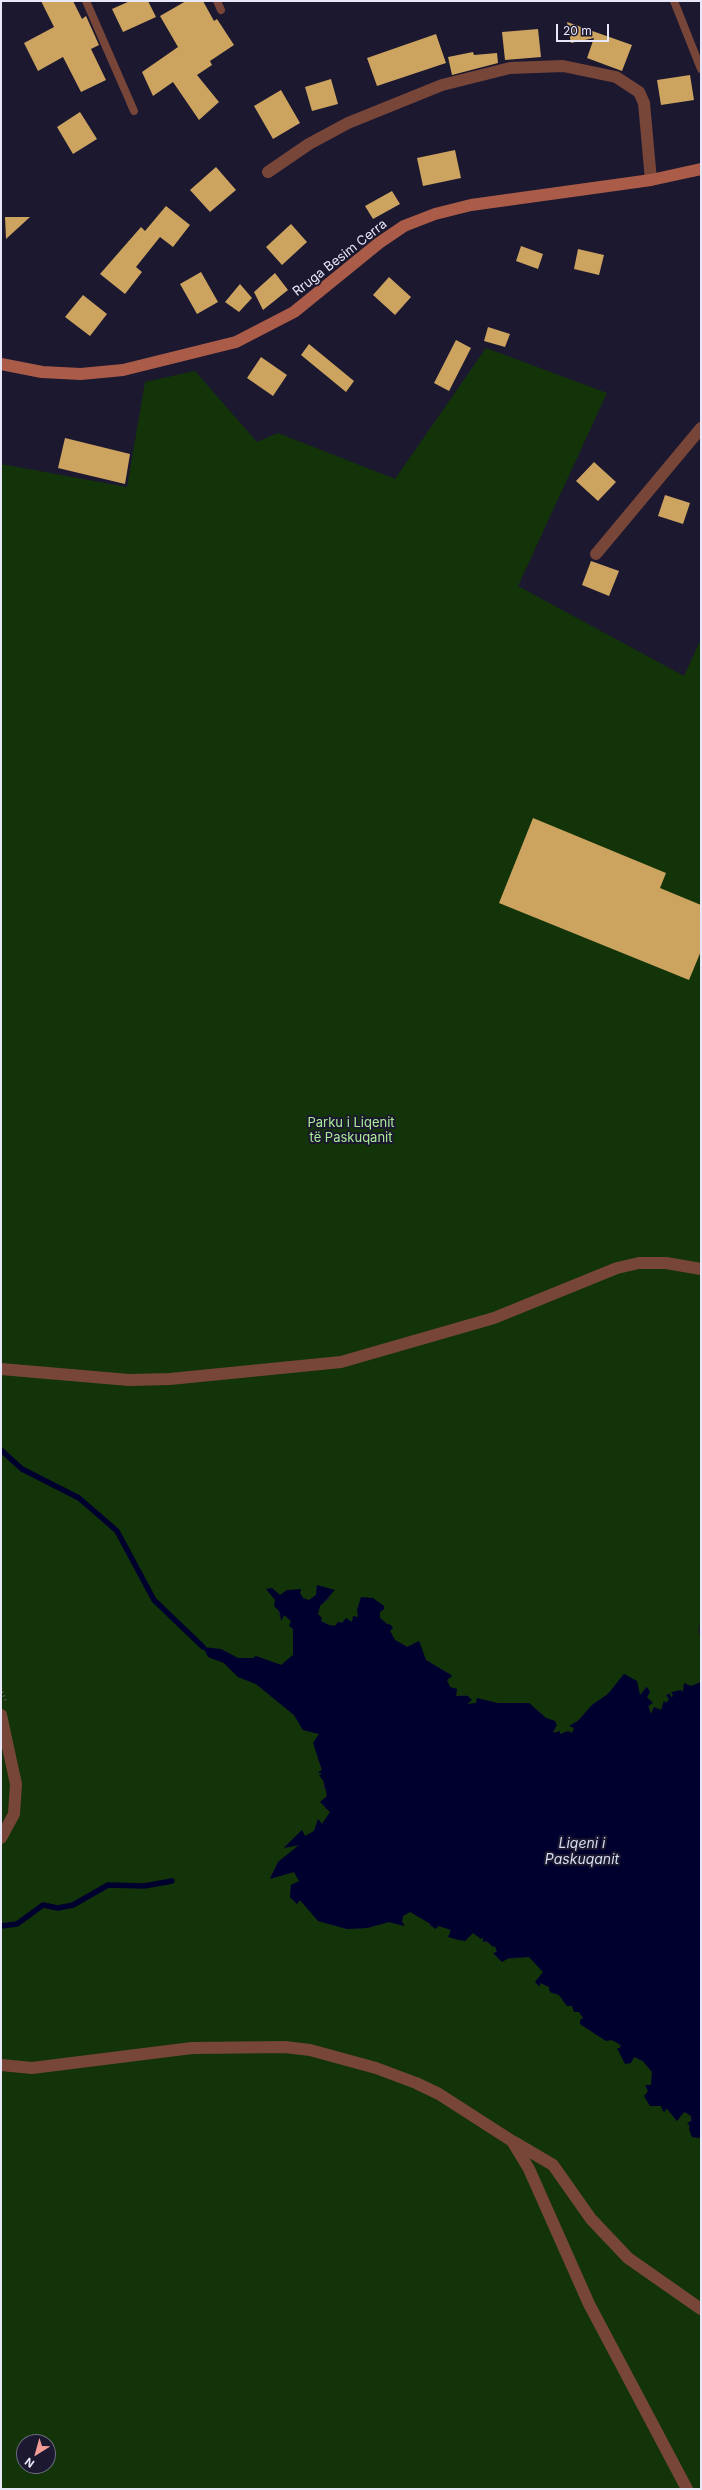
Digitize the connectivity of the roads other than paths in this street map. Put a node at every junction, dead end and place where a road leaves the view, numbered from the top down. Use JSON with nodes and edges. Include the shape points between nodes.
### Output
{"nodes":[{"id":1,"x":86,"y":1,"type":"edge"},
{"id":2,"x":217,"y":1,"type":"edge"},
{"id":3,"x":674,"y":1,"type":"edge"},
{"id":4,"x":221,"y":10,"type":"dead end"},
{"id":5,"x":701,"y":70,"type":"edge"},
{"id":6,"x":134,"y":111,"type":"dead end"},
{"id":7,"x":701,"y":169,"type":"edge"},
{"id":8,"x":268,"y":172,"type":"dead end"},
{"id":9,"x":651,"y":180,"type":"junction"},
{"id":10,"x":1,"y":364,"type":"edge"},
{"id":11,"x":701,"y":428,"type":"edge"},
{"id":12,"x":596,"y":554,"type":"dead end"},
{"id":13,"x":701,"y":1270,"type":"edge"},
{"id":14,"x":1,"y":1369,"type":"edge"},
{"id":15,"x":1,"y":1715,"type":"edge"},
{"id":16,"x":1,"y":1838,"type":"edge"},
{"id":17,"x":1,"y":2064,"type":"edge"},
{"id":18,"x":512,"y":2141,"type":"junction"},
{"id":19,"x":701,"y":2309,"type":"edge"},
{"id":20,"x":687,"y":2489,"type":"edge"}],
"edges":[{"from":1,"to":6,"type":"lane"},
{"from":2,"to":4,"type":"lane"},
{"from":3,"to":5,"type":"lane"},
{"from":7,"to":9,"type":"street","name":"Rruga Besim Cerra"},
{"from":8,"to":9,"type":"street","via":[[309,144],[348,123],[442,85],[510,68],[563,66],[616,77],[638,92],[644,103]]},
{"from":9,"to":10,"type":"street","name":"Rruga Besim Cerra","via":[[471,205],[429,216],[404,226],[379,243],[294,312],[236,342],[123,370],[81,374],[42,372]]},
{"from":11,"to":12,"type":"street"},
{"from":13,"to":14,"type":"street","via":[[666,1263],[616,1268],[494,1318],[341,1362],[239,1374],[129,1380]]},
{"from":15,"to":16,"type":"street","via":[[16,1784],[14,1814]]},
{"from":17,"to":18,"type":"street","via":[[32,2068],[57,2066],[192,2048],[285,2047],[310,2050],[376,2068],[416,2083]]},
{"from":18,"to":19,"type":"street","via":[[553,2165],[591,2219],[628,2258]]},
{"from":18,"to":20,"type":"street","via":[[529,2169],[589,2304]]}]}
